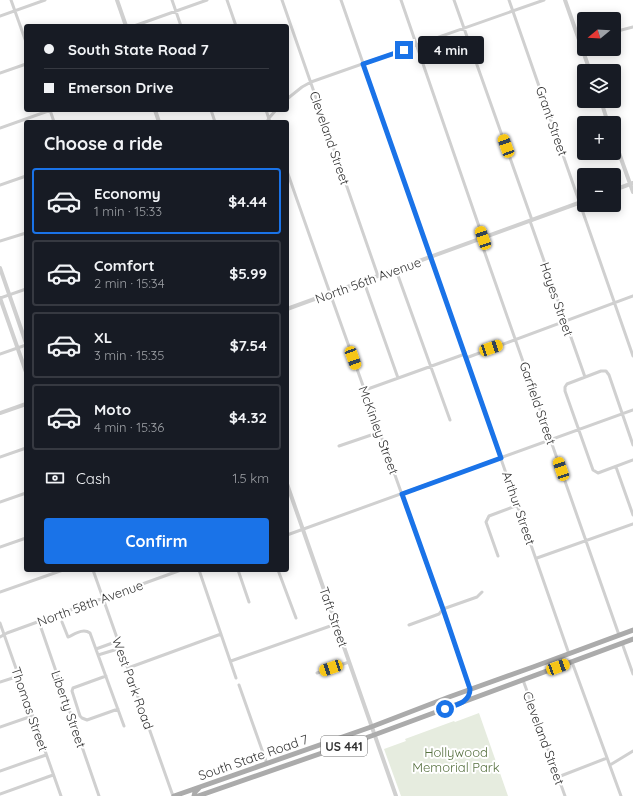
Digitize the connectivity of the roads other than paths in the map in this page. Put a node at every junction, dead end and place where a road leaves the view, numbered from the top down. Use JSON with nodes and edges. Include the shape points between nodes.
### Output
{"nodes":[{"id":1,"x":11,"y":0,"type":"edge"},
{"id":2,"x":45,"y":0,"type":"edge"},
{"id":3,"x":117,"y":0,"type":"edge"},
{"id":4,"x":172,"y":0,"type":"edge"},
{"id":5,"x":207,"y":0,"type":"edge"},
{"id":6,"x":227,"y":0,"type":"edge"},
{"id":7,"x":282,"y":0,"type":"edge"},
{"id":8,"x":341,"y":0,"type":"edge"},
{"id":9,"x":400,"y":0,"type":"edge"},
{"id":10,"x":454,"y":0,"type":"edge"},
{"id":11,"x":509,"y":0,"type":"edge"},
{"id":12,"x":544,"y":0,"type":"edge"},
{"id":13,"x":565,"y":0,"type":"edge"},
{"id":14,"x":15,"y":11,"type":"junction"},
{"id":15,"x":176,"y":11,"type":"junction"},
{"id":16,"x":513,"y":11,"type":"junction"},
{"id":17,"x":0,"y":16,"type":"edge"},
{"id":18,"x":125,"y":24,"type":"edge"},
{"id":19,"x":140,"y":24,"type":"edge"},
{"id":20,"x":180,"y":24,"type":"edge"},
{"id":21,"x":235,"y":24,"type":"edge"},
{"id":22,"x":633,"y":27,"type":"edge"},
{"id":23,"x":464,"y":28,"type":"junction"},
{"id":24,"x":621,"y":30,"type":"edge"},
{"id":25,"x":577,"y":31,"type":"edge"},
{"id":26,"x":24,"y":36,"type":"edge"},
{"id":27,"x":416,"y":45,"type":"junction"},
{"id":28,"x":363,"y":64,"type":"junction"},
{"id":29,"x":24,"y":65,"type":"edge"},
{"id":30,"x":0,"y":72,"type":"edge"},
{"id":31,"x":311,"y":82,"type":"junction"},
{"id":32,"x":289,"y":97,"type":"edge"},
{"id":33,"x":44,"y":112,"type":"edge"},
{"id":34,"x":266,"y":112,"type":"edge"},
{"id":35,"x":274,"y":112,"type":"edge"},
{"id":36,"x":268,"y":118,"type":"joint"},
{"id":37,"x":0,"y":128,"type":"edge"},
{"id":38,"x":621,"y":156,"type":"edge"},
{"id":39,"x":24,"y":177,"type":"edge"},
{"id":40,"x":289,"y":177,"type":"edge"},
{"id":41,"x":632,"y":183,"type":"edge"},
{"id":42,"x":0,"y":185,"type":"edge"},
{"id":43,"x":621,"y":187,"type":"edge"},
{"id":44,"x":577,"y":188,"type":"edge"},
{"id":45,"x":633,"y":192,"type":"edge"},
{"id":46,"x":577,"y":204,"type":"edge"},
{"id":47,"x":585,"y":212,"type":"edge"},
{"id":48,"x":531,"y":220,"type":"junction"},
{"id":49,"x":24,"y":234,"type":"edge"},
{"id":50,"x":482,"y":239,"type":"junction"},
{"id":51,"x":0,"y":242,"type":"edge"},
{"id":52,"x":431,"y":257,"type":"junction"},
{"id":53,"x":0,"y":268,"type":"edge"},
{"id":54,"x":396,"y":270,"type":"junction"},
{"id":55,"x":378,"y":276,"type":"junction"},
{"id":56,"x":364,"y":282,"type":"junction"},
{"id":57,"x":24,"y":290,"type":"edge"},
{"id":58,"x":329,"y":294,"type":"junction"},
{"id":59,"x":9,"y":295,"type":"junction"},
{"id":60,"x":633,"y":296,"type":"edge"},
{"id":61,"x":0,"y":298,"type":"edge"},
{"id":62,"x":615,"y":303,"type":"junction"},
{"id":63,"x":289,"y":309,"type":"edge"},
{"id":64,"x":565,"y":321,"type":"junction"},
{"id":65,"x":24,"y":338,"type":"edge"},
{"id":66,"x":516,"y":340,"type":"junction"},
{"id":67,"x":24,"y":345,"type":"edge"},
{"id":68,"x":18,"y":348,"type":"junction"},
{"id":69,"x":0,"y":354,"type":"edge"},
{"id":70,"x":466,"y":356,"type":"junction"},
{"id":71,"x":633,"y":356,"type":"edge"},
{"id":72,"x":24,"y":366,"type":"edge"},
{"id":73,"x":431,"y":366,"type":"junction"},
{"id":74,"x":585,"y":377,"type":"junction"},
{"id":75,"x":398,"y":378,"type":"junction"},
{"id":76,"x":365,"y":390,"type":"junction"},
{"id":77,"x":24,"y":405,"type":"edge"},
{"id":78,"x":633,"y":410,"type":"edge"},
{"id":79,"x":0,"y":413,"type":"edge"},
{"id":80,"x":622,"y":414,"type":"junction"},
{"id":81,"x":450,"y":420,"type":"dead end"},
{"id":82,"x":578,"y":429,"type":"junction"},
{"id":83,"x":380,"y":432,"type":"junction"},
{"id":84,"x":551,"y":440,"type":"junction"},
{"id":85,"x":633,"y":445,"type":"edge"},
{"id":86,"x":339,"y":446,"type":"dead end"},
{"id":87,"x":24,"y":449,"type":"edge"},
{"id":88,"x":0,"y":457,"type":"edge"},
{"id":89,"x":501,"y":458,"type":"junction"},
{"id":90,"x":633,"y":460,"type":"edge"},
{"id":91,"x":616,"y":466,"type":"junction"},
{"id":92,"x":289,"y":490,"type":"edge"},
{"id":93,"x":24,"y":494,"type":"edge"},
{"id":94,"x":402,"y":494,"type":"junction"},
{"id":95,"x":0,"y":502,"type":"edge"},
{"id":96,"x":518,"y":505,"type":"junction"},
{"id":97,"x":633,"y":515,"type":"edge"},
{"id":98,"x":633,"y":524,"type":"edge"},
{"id":99,"x":303,"y":529,"type":"junction"},
{"id":100,"x":289,"y":534,"type":"edge"},
{"id":101,"x":24,"y":539,"type":"edge"},
{"id":102,"x":586,"y":540,"type":"junction"},
{"id":103,"x":0,"y":547,"type":"edge"},
{"id":104,"x":498,"y":556,"type":"dead end"},
{"id":105,"x":537,"y":558,"type":"junction"},
{"id":106,"x":57,"y":572,"type":"edge"},
{"id":107,"x":94,"y":572,"type":"edge"},
{"id":108,"x":175,"y":572,"type":"edge"},
{"id":109,"x":200,"y":572,"type":"edge"},
{"id":110,"x":239,"y":572,"type":"edge"},
{"id":111,"x":279,"y":572,"type":"edge"},
{"id":112,"x":0,"y":592,"type":"edge"},
{"id":113,"x":482,"y":592,"type":"dead end"},
{"id":114,"x":103,"y":598,"type":"junction"},
{"id":115,"x":249,"y":602,"type":"dead end"},
{"id":116,"x":443,"y":609,"type":"junction"},
{"id":117,"x":296,"y":618,"type":"dead end"},
{"id":118,"x":39,"y":622,"type":"junction"},
{"id":119,"x":62,"y":622,"type":"dead end"},
{"id":120,"x":0,"y":623,"type":"edge"},
{"id":121,"x":336,"y":624,"type":"junction"},
{"id":122,"x":409,"y":625,"type":"dead end"},
{"id":123,"x":633,"y":630,"type":"edge"},
{"id":124,"x":221,"y":634,"type":"junction"},
{"id":125,"x":4,"y":635,"type":"junction"},
{"id":126,"x":619,"y":636,"type":"junction"},
{"id":127,"x":0,"y":637,"type":"edge"},
{"id":128,"x":633,"y":639,"type":"edge"},
{"id":129,"x":118,"y":641,"type":"junction"},
{"id":130,"x":622,"y":643,"type":"junction"},
{"id":131,"x":121,"y":648,"type":"junction"},
{"id":132,"x":96,"y":649,"type":"junction"},
{"id":133,"x":569,"y":654,"type":"junction"},
{"id":134,"x":98,"y":655,"type":"junction"},
{"id":135,"x":231,"y":661,"type":"junction"},
{"id":136,"x":349,"y":662,"type":"junction"},
{"id":137,"x":572,"y":662,"type":"junction"},
{"id":138,"x":128,"y":668,"type":"junction"},
{"id":139,"x":529,"y":669,"type":"junction"},
{"id":140,"x":317,"y":673,"type":"dead end"},
{"id":141,"x":633,"y":674,"type":"edge"},
{"id":142,"x":19,"y":676,"type":"junction"},
{"id":143,"x":106,"y":676,"type":"junction"},
{"id":144,"x":236,"y":678,"type":"dead end"},
{"id":145,"x":523,"y":680,"type":"junction"},
{"id":146,"x":0,"y":682,"type":"edge"},
{"id":147,"x":239,"y":685,"type":"dead end"},
{"id":148,"x":470,"y":689,"type":"junction"},
{"id":149,"x":464,"y":701,"type":"junction"},
{"id":150,"x":118,"y":709,"type":"junction"},
{"id":151,"x":32,"y":716,"type":"junction"},
{"id":152,"x":124,"y":726,"type":"dead end"},
{"id":153,"x":0,"y":727,"type":"edge"},
{"id":154,"x":372,"y":727,"type":"junction"},
{"id":155,"x":374,"y":736,"type":"junction"},
{"id":156,"x":633,"y":751,"type":"edge"},
{"id":157,"x":46,"y":755,"type":"junction"},
{"id":158,"x":284,"y":758,"type":"junction"},
{"id":159,"x":607,"y":758,"type":"junction"},
{"id":160,"x":267,"y":764,"type":"junction"},
{"id":161,"x":610,"y":765,"type":"junction"},
{"id":162,"x":280,"y":768,"type":"junction"},
{"id":163,"x":0,"y":772,"type":"edge"},
{"id":164,"x":262,"y":774,"type":"junction"},
{"id":165,"x":54,"y":776,"type":"junction"},
{"id":166,"x":558,"y":777,"type":"junction"},
{"id":167,"x":200,"y":787,"type":"junction"},
{"id":168,"x":0,"y":794,"type":"edge"},
{"id":169,"x":61,"y":796,"type":"edge"},
{"id":170,"x":99,"y":796,"type":"edge"},
{"id":171,"x":173,"y":796,"type":"edge"},
{"id":172,"x":194,"y":796,"type":"edge"},
{"id":173,"x":198,"y":796,"type":"edge"},
{"id":174,"x":396,"y":796,"type":"edge"},
{"id":175,"x":564,"y":796,"type":"edge"},
{"id":176,"x":621,"y":796,"type":"edge"}],
"edges":[{"from":1,"to":14,"type":"street"},
{"from":2,"to":14,"type":"street"},
{"from":3,"to":18,"type":"street"},
{"from":4,"to":15,"type":"street"},
{"from":5,"to":15,"type":"street"},
{"from":6,"to":21,"type":"street"},
{"from":7,"to":31,"type":"street","name":"Cleveland Street"},
{"from":8,"to":28,"type":"street","name":"Arthur Street"},
{"from":9,"to":27,"type":"street","name":"Garfield Street"},
{"from":10,"to":23,"type":"street","name":"Hayes Street"},
{"from":11,"to":16,"type":"street","name":"Grant Street"},
{"from":12,"to":16,"type":"street"},
{"from":13,"to":25,"type":"street"},
{"from":14,"to":17,"type":"street"},
{"from":14,"to":26,"type":"street"},
{"from":15,"to":19,"type":"street"},
{"from":15,"to":20,"type":"street"},
{"from":16,"to":23,"type":"street"},
{"from":16,"to":44,"type":"street","name":"Grant Street"},
{"from":22,"to":24,"type":"street"},
{"from":23,"to":27,"type":"street"},
{"from":23,"to":48,"type":"street","name":"Hayes Street"},
{"from":27,"to":28,"type":"street"},
{"from":27,"to":50,"type":"street","name":"Garfield Street"},
{"from":28,"to":31,"type":"street"},
{"from":28,"to":52,"type":"street","name":"Arthur Street"},
{"from":29,"to":30,"type":"street"},
{"from":31,"to":32,"type":"street"},
{"from":31,"to":55,"type":"street","name":"Cleveland Street"},
{"from":33,"to":37,"type":"street"},
{"from":34,"to":36,"type":"street"},
{"from":35,"to":36,"type":"street"},
{"from":38,"to":41,"type":"street"},
{"from":39,"to":42,"type":"street"},
{"from":40,"to":58,"type":"street","name":"McKinley Street"},
{"from":41,"to":43,"type":"street"},
{"from":41,"to":45,"type":"street"},
{"from":46,"to":48,"type":"street","name":"North 56th Avenue"},
{"from":47,"to":62,"type":"street","name":"Grant Street"},
{"from":48,"to":50,"type":"street","name":"North 56th Avenue"},
{"from":48,"to":64,"type":"street","name":"Hayes Street"},
{"from":49,"to":51,"type":"street"},
{"from":50,"to":52,"type":"street","name":"North 56th Avenue"},
{"from":50,"to":66,"type":"street","name":"Garfield Street"},
{"from":52,"to":54,"type":"street","name":"North 56th Avenue"},
{"from":52,"to":70,"type":"street","name":"Arthur Street"},
{"from":53,"to":59,"type":"street"},
{"from":54,"to":55,"type":"street","name":"North 56th Avenue"},
{"from":54,"to":73,"type":"street"},
{"from":55,"to":56,"type":"street","name":"North 56th Avenue"},
{"from":56,"to":58,"type":"street","name":"North 56th Avenue"},
{"from":56,"to":75,"type":"street"},
{"from":57,"to":59,"type":"street"},
{"from":58,"to":63,"type":"street","name":"North 56th Avenue"},
{"from":58,"to":76,"type":"street","name":"McKinley Street"},
{"from":59,"to":61,"type":"street"},
{"from":59,"to":65,"type":"street"},
{"from":60,"to":62,"type":"street"},
{"from":61,"to":68,"type":"street"},
{"from":62,"to":64,"type":"street"},
{"from":62,"to":71,"type":"street","name":"Grant Street"},
{"from":64,"to":66,"type":"street"},
{"from":64,"to":74,"type":"street","name":"Hayes Street"},
{"from":66,"to":70,"type":"street"},
{"from":66,"to":84,"type":"street","name":"Garfield Street"},
{"from":67,"to":68,"type":"street"},
{"from":68,"to":69,"type":"street"},
{"from":68,"to":72,"type":"street"},
{"from":70,"to":73,"type":"street"},
{"from":70,"to":89,"type":"street","name":"Arthur Street"},
{"from":73,"to":75,"type":"street"},
{"from":73,"to":81,"type":"street"},
{"from":74,"to":80,"type":"street","via":[[606,371]]},
{"from":74,"to":82,"type":"street","via":[[565,387]]},
{"from":75,"to":76,"type":"street"},
{"from":76,"to":83,"type":"street","name":"McKinley Street"},
{"from":77,"to":79,"type":"street"},
{"from":78,"to":80,"type":"street"},
{"from":80,"to":82,"type":"street"},
{"from":80,"to":85,"type":"street"},
{"from":82,"to":84,"type":"street"},
{"from":82,"to":91,"type":"street","via":[[592,470],[598,473]]},
{"from":83,"to":86,"type":"street"},
{"from":83,"to":94,"type":"street","name":"McKinley Street"},
{"from":84,"to":89,"type":"street"},
{"from":84,"to":102,"type":"street","name":"Garfield Street"},
{"from":87,"to":88,"type":"street"},
{"from":89,"to":94,"type":"street"},
{"from":89,"to":96,"type":"street","name":"Arthur Street"},
{"from":90,"to":91,"type":"street"},
{"from":91,"to":97,"type":"street"},
{"from":92,"to":99,"type":"street","name":"Taft Street"},
{"from":93,"to":95,"type":"street"},
{"from":94,"to":99,"type":"street"},
{"from":94,"to":116,"type":"street","name":"McKinley Street"},
{"from":96,"to":104,"type":"street","via":[[487,518],[486,522]]},
{"from":96,"to":105,"type":"street","name":"Arthur Street"},
{"from":98,"to":102,"type":"street"},
{"from":99,"to":100,"type":"street"},
{"from":99,"to":121,"type":"street","name":"Taft Street"},
{"from":101,"to":103,"type":"street"},
{"from":102,"to":105,"type":"street"},
{"from":102,"to":126,"type":"street","name":"Garfield Street"},
{"from":105,"to":133,"type":"street","name":"Arthur Street"},
{"from":106,"to":112,"type":"street"},
{"from":107,"to":114,"type":"street","name":"West Park Road"},
{"from":108,"to":114,"type":"street","name":"North 58th Avenue"},
{"from":109,"to":124,"type":"street"},
{"from":110,"to":115,"type":"street"},
{"from":111,"to":117,"type":"street"},
{"from":113,"to":116,"type":"street","via":[[477,597]]},
{"from":114,"to":118,"type":"street","name":"North 58th Avenue"},
{"from":114,"to":129,"type":"street","name":"West Park Road"},
{"from":116,"to":122,"type":"street","via":[[439,614]]},
{"from":116,"to":148,"type":"street","name":"McKinley Street"},
{"from":118,"to":125,"type":"street","name":"North 58th Avenue"},
{"from":118,"to":170,"type":"street","name":"Liberty Street"},
{"from":119,"to":132,"type":"street","via":[[68,636],[83,631],[90,633]]},
{"from":120,"to":125,"type":"street","name":"Thomas Street"},
{"from":121,"to":135,"type":"street"},
{"from":121,"to":136,"type":"street","name":"Taft Street"},
{"from":123,"to":126,"type":"main road","name":"South State Road 7","number":"US 441"},
{"from":124,"to":135,"type":"street"},
{"from":124,"to":138,"type":"street"},
{"from":125,"to":127,"type":"street","name":"North 58th Avenue"},
{"from":125,"to":142,"type":"street","name":"Thomas Street"},
{"from":126,"to":133,"type":"main road","name":"South State Road 7","number":"US 441"},
{"from":128,"to":130,"type":"main road","name":"South State Road 7","number":"US 441"},
{"from":129,"to":131,"type":"street","name":"West Park Road"},
{"from":129,"to":132,"type":"street"},
{"from":130,"to":137,"type":"main road","name":"South State Road 7","number":"US 441"},
{"from":130,"to":141,"type":"street"},
{"from":131,"to":134,"type":"street"},
{"from":131,"to":138,"type":"street","name":"West Park Road"},
{"from":132,"to":134,"type":"street"},
{"from":133,"to":139,"type":"main road","name":"South State Road 7","number":"US 441"},
{"from":134,"to":143,"type":"street"},
{"from":135,"to":144,"type":"street"},
{"from":136,"to":140,"type":"street"},
{"from":136,"to":154,"type":"street","name":"Taft Street"},
{"from":137,"to":145,"type":"main road","name":"South State Road 7","number":"US 441"},
{"from":137,"to":159,"type":"street"},
{"from":138,"to":171,"type":"street","name":"West Park Road"},
{"from":139,"to":145,"type":"main road"},
{"from":139,"to":148,"type":"main road","name":"South State Road 7","number":"US 441"},
{"from":142,"to":146,"type":"street"},
{"from":142,"to":151,"type":"street","name":"Thomas Street"},
{"from":143,"to":150,"type":"street"},
{"from":143,"to":150,"type":"street","via":[[72,691],[80,716],[87,720]]},
{"from":145,"to":149,"type":"main road","name":"South State Road 7","number":"US 441"},
{"from":145,"to":166,"type":"street","name":"Cleveland Street"},
{"from":147,"to":160,"type":"street"},
{"from":148,"to":149,"type":"main road"},
{"from":148,"to":154,"type":"main road","name":"South State Road 7","number":"US 441"},
{"from":149,"to":155,"type":"main road","name":"South State Road 7","number":"US 441"},
{"from":150,"to":152,"type":"street"},
{"from":151,"to":153,"type":"street"},
{"from":151,"to":157,"type":"street","name":"Thomas Street"},
{"from":154,"to":155,"type":"street","name":"Taft Street"},
{"from":154,"to":158,"type":"main road","name":"South State Road 7","number":"US 441"},
{"from":155,"to":162,"type":"main road","name":"South State Road 7","number":"US 441"},
{"from":155,"to":174,"type":"street","name":"Taft Street"},
{"from":156,"to":161,"type":"street"},
{"from":157,"to":163,"type":"street"},
{"from":157,"to":165,"type":"street","name":"Thomas Street"},
{"from":158,"to":160,"type":"main road","name":"South State Road 7","number":"US 441"},
{"from":158,"to":162,"type":"main road"},
{"from":159,"to":161,"type":"street"},
{"from":159,"to":166,"type":"street"},
{"from":160,"to":164,"type":"main road"},
{"from":160,"to":167,"type":"main road","name":"South State Road 7","number":"US 441"},
{"from":161,"to":176,"type":"street"},
{"from":162,"to":164,"type":"main road","name":"South State Road 7","number":"US 441"},
{"from":164,"to":173,"type":"main road","name":"South State Road 7","number":"US 441"},
{"from":165,"to":168,"type":"street"},
{"from":165,"to":169,"type":"street","name":"Thomas Street"},
{"from":166,"to":175,"type":"street","name":"Cleveland Street"},
{"from":167,"to":171,"type":"main road","name":"South State Road 7","number":"US 441"},
{"from":167,"to":172,"type":"main road"}]}
